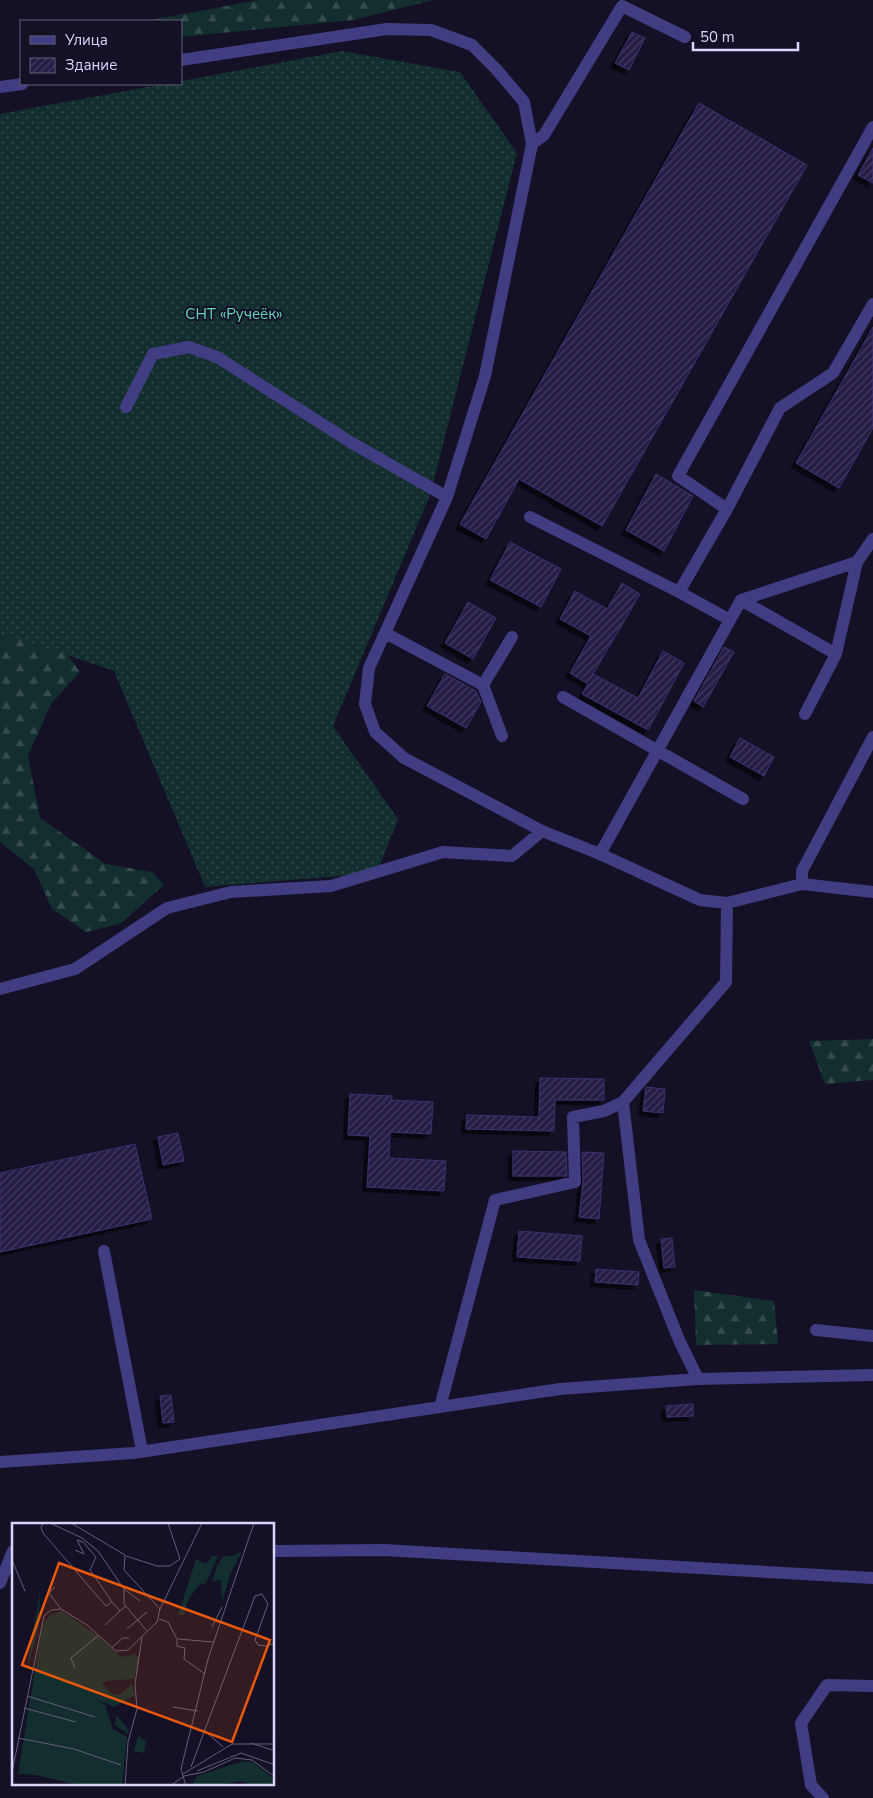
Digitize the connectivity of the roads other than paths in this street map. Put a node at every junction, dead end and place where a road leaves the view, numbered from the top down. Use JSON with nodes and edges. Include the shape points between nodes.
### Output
{"nodes":[{"id":1,"x":685,"y":37,"type":"dead end"},
{"id":2,"x":182,"y":60,"type":"edge"},
{"id":3,"x":20,"y":84,"type":"edge"},
{"id":4,"x":0,"y":87,"type":"edge"},
{"id":5,"x":873,"y":127,"type":"edge"},
{"id":6,"x":532,"y":144,"type":"junction"},
{"id":7,"x":873,"y":304,"type":"edge"},
{"id":8,"x":126,"y":407,"type":"dead end"},
{"id":9,"x":447,"y":497,"type":"junction"},
{"id":10,"x":727,"y":509,"type":"junction"},
{"id":11,"x":530,"y":517,"type":"dead end"},
{"id":12,"x":873,"y":539,"type":"edge"},
{"id":13,"x":857,"y":562,"type":"junction"},
{"id":14,"x":679,"y":592,"type":"junction"},
{"id":15,"x":741,"y":600,"type":"junction"},
{"id":16,"x":730,"y":620,"type":"junction"},
{"id":17,"x":385,"y":634,"type":"junction"},
{"id":18,"x":512,"y":637,"type":"dead end"},
{"id":19,"x":836,"y":654,"type":"junction"},
{"id":20,"x":484,"y":685,"type":"junction"},
{"id":21,"x":563,"y":697,"type":"dead end"},
{"id":22,"x":805,"y":714,"type":"dead end"},
{"id":23,"x":502,"y":736,"type":"dead end"},
{"id":24,"x":873,"y":737,"type":"edge"},
{"id":25,"x":658,"y":751,"type":"junction"},
{"id":26,"x":743,"y":799,"type":"dead end"},
{"id":27,"x":542,"y":831,"type":"junction"},
{"id":28,"x":600,"y":854,"type":"junction"},
{"id":29,"x":802,"y":884,"type":"junction"},
{"id":30,"x":873,"y":892,"type":"edge"},
{"id":31,"x":727,"y":902,"type":"junction"},
{"id":32,"x":0,"y":989,"type":"edge"},
{"id":33,"x":623,"y":1102,"type":"junction"},
{"id":34,"x":104,"y":1251,"type":"dead end"},
{"id":35,"x":816,"y":1330,"type":"dead end"},
{"id":36,"x":873,"y":1336,"type":"edge"},
{"id":37,"x":873,"y":1375,"type":"edge"},
{"id":38,"x":698,"y":1379,"type":"junction"},
{"id":39,"x":440,"y":1406,"type":"junction"},
{"id":40,"x":142,"y":1451,"type":"junction"},
{"id":41,"x":0,"y":1462,"type":"edge"},
{"id":42,"x":275,"y":1550,"type":"edge"},
{"id":43,"x":12,"y":1553,"type":"edge"},
{"id":44,"x":873,"y":1578,"type":"edge"},
{"id":45,"x":0,"y":1583,"type":"edge"},
{"id":46,"x":873,"y":1686,"type":"edge"},
{"id":47,"x":823,"y":1798,"type":"edge"}],
"edges":[{"from":1,"to":6,"type":"street","via":[[622,6],[544,135]]},
{"from":2,"to":6,"type":"street","via":[[387,30],[431,30],[472,45],[496,68],[524,102]]},
{"from":3,"to":4,"type":"street"},
{"from":5,"to":10,"type":"street","via":[[678,476]]},
{"from":6,"to":9,"type":"street","via":[[485,376]]},
{"from":7,"to":10,"type":"street","via":[[833,373],[780,408]]},
{"from":8,"to":9,"type":"street","via":[[153,354],[189,347],[217,357],[352,443]]},
{"from":9,"to":17,"type":"street"},
{"from":10,"to":14,"type":"street"},
{"from":11,"to":14,"type":"street"},
{"from":12,"to":13,"type":"street"},
{"from":13,"to":15,"type":"street"},
{"from":13,"to":19,"type":"street"},
{"from":14,"to":16,"type":"street"},
{"from":15,"to":16,"type":"street"},
{"from":15,"to":19,"type":"street"},
{"from":16,"to":25,"type":"street"},
{"from":17,"to":20,"type":"street"},
{"from":17,"to":27,"type":"street","via":[[369,668],[365,704],[375,732],[404,758]]},
{"from":18,"to":20,"type":"street"},
{"from":19,"to":22,"type":"street"},
{"from":20,"to":23,"type":"street"},
{"from":21,"to":25,"type":"street"},
{"from":24,"to":29,"type":"street","via":[[802,871]]},
{"from":25,"to":26,"type":"street"},
{"from":25,"to":28,"type":"street"},
{"from":27,"to":28,"type":"street"},
{"from":27,"to":32,"type":"street","via":[[512,856],[443,852],[331,886],[231,892],[167,908],[75,969]]},
{"from":28,"to":31,"type":"street","via":[[700,900]]},
{"from":29,"to":30,"type":"street"},
{"from":29,"to":31,"type":"street"},
{"from":31,"to":33,"type":"street","via":[[726,982]]},
{"from":33,"to":38,"type":"street","via":[[640,1240],[679,1340]]},
{"from":33,"to":39,"type":"street","via":[[604,1111],[573,1117],[575,1182],[495,1200]]},
{"from":34,"to":40,"type":"street"},
{"from":35,"to":36,"type":"street"},
{"from":37,"to":38,"type":"street"},
{"from":38,"to":39,"type":"street","via":[[560,1389]]},
{"from":39,"to":40,"type":"street"},
{"from":40,"to":41,"type":"street"},
{"from":42,"to":44,"type":"street","via":[[384,1550]]},
{"from":43,"to":45,"type":"street"},
{"from":46,"to":47,"type":"street","via":[[827,1685],[801,1723],[811,1785]]}]}
